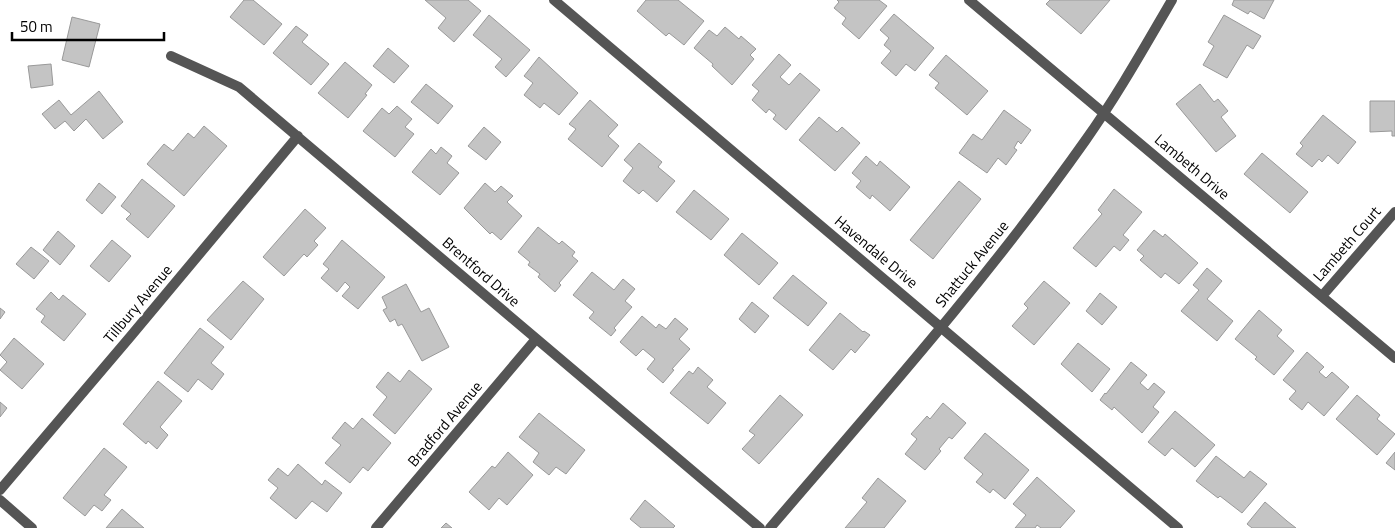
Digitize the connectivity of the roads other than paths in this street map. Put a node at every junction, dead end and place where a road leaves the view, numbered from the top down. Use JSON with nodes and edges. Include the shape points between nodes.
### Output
{"nodes":[{"id":1,"x":554,"y":0,"type":"edge"},
{"id":2,"x":969,"y":0,"type":"edge"},
{"id":3,"x":1172,"y":0,"type":"edge"},
{"id":4,"x":171,"y":56,"type":"dead end"},
{"id":5,"x":1104,"y":112,"type":"junction"},
{"id":6,"x":298,"y":136,"type":"junction"},
{"id":7,"x":1395,"y":212,"type":"edge"},
{"id":8,"x":1322,"y":296,"type":"junction"},
{"id":9,"x":941,"y":326,"type":"junction"},
{"id":10,"x":536,"y":339,"type":"junction"},
{"id":11,"x":1395,"y":358,"type":"edge"},
{"id":12,"x":0,"y":490,"type":"edge"},
{"id":13,"x":0,"y":500,"type":"edge"},
{"id":14,"x":32,"y":528,"type":"edge"},
{"id":15,"x":376,"y":528,"type":"edge"},
{"id":16,"x":760,"y":528,"type":"edge"},
{"id":17,"x":770,"y":528,"type":"edge"},
{"id":18,"x":1178,"y":528,"type":"edge"}],
"edges":[{"from":1,"to":9,"type":"street","name":"Havendale Drive"},
{"from":2,"to":5,"type":"street","name":"Lambeth Drive"},
{"from":3,"to":5,"type":"street","name":"Shattuck Avenue"},
{"from":4,"to":6,"type":"street","name":"Brentford Drive","via":[[239,87]]},
{"from":5,"to":8,"type":"street","name":"Lambeth Drive"},
{"from":5,"to":9,"type":"street","name":"Shattuck Avenue","via":[[998,257]]},
{"from":6,"to":10,"type":"street","name":"Brentford Drive"},
{"from":6,"to":12,"type":"street","name":"Tillbury Avenue"},
{"from":7,"to":8,"type":"street","name":"Lambeth Court"},
{"from":8,"to":11,"type":"street","name":"Lambeth Drive"},
{"from":9,"to":17,"type":"street","name":"Shattuck Avenue"},
{"from":9,"to":18,"type":"street","name":"Havendale Drive"},
{"from":10,"to":15,"type":"street","name":"Bradford Avenue"},
{"from":10,"to":16,"type":"street","name":"Brentford Drive"},
{"from":13,"to":14,"type":"street"}]}
